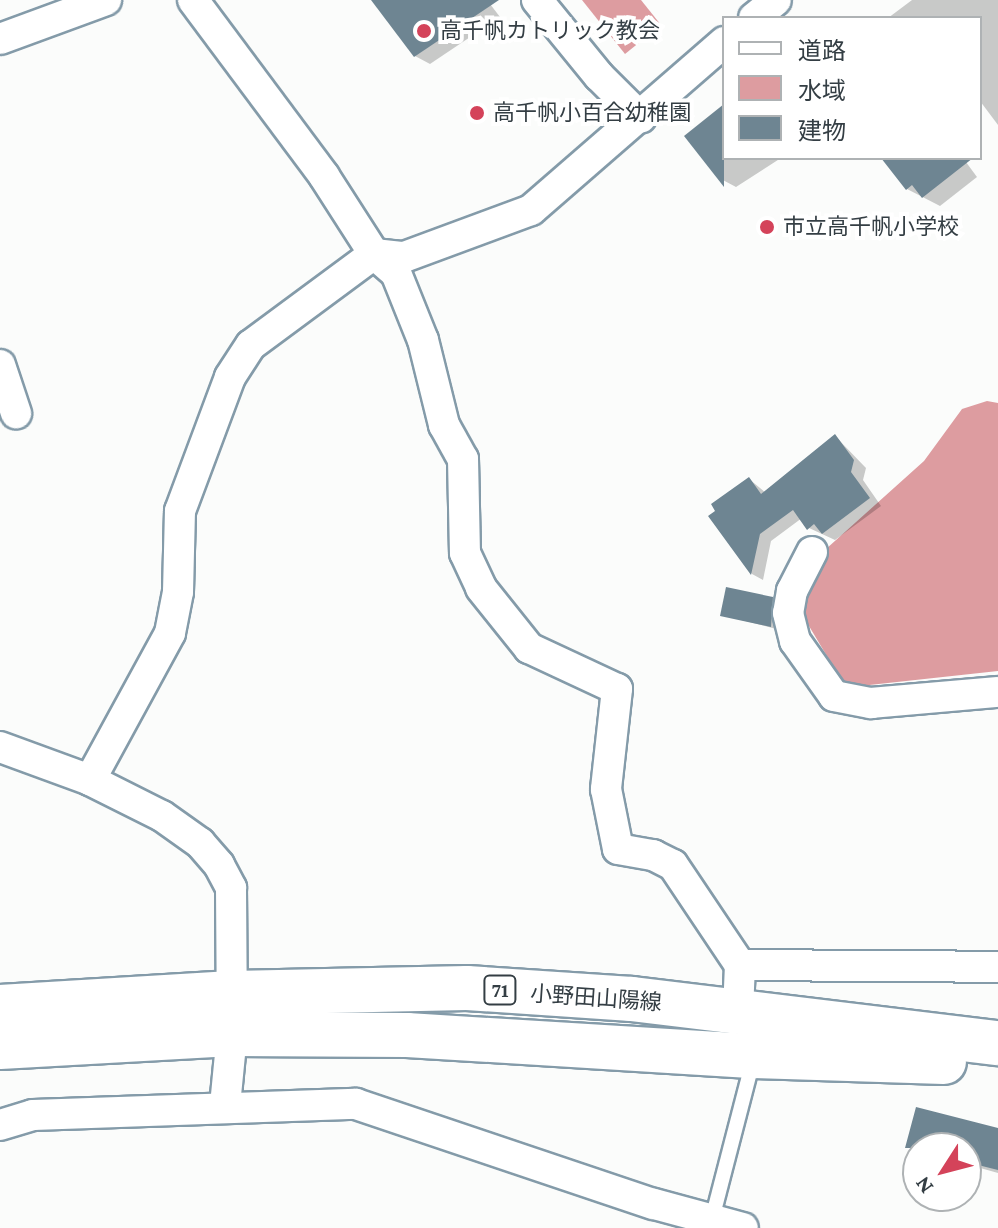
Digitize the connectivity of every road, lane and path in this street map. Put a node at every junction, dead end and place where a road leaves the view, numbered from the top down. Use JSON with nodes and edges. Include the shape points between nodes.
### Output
{"nodes":[{"id":1,"x":106,"y":0,"type":"edge"},
{"id":2,"x":193,"y":0,"type":"edge"},
{"id":3,"x":537,"y":0,"type":"edge"},
{"id":4,"x":776,"y":0,"type":"edge"},
{"id":5,"x":756,"y":16,"type":"edge"},
{"id":6,"x":0,"y":39,"type":"edge"},
{"id":7,"x":722,"y":44,"type":"edge"},
{"id":8,"x":641,"y":118,"type":"junction"},
{"id":9,"x":374,"y":254,"type":"junction"},
{"id":10,"x":0,"y":365,"type":"edge"},
{"id":11,"x":16,"y":413,"type":"dead end"},
{"id":12,"x":812,"y":552,"type":"dead end"},
{"id":13,"x":998,"y":692,"type":"edge"},
{"id":14,"x":0,"y":747,"type":"edge"},
{"id":15,"x":90,"y":780,"type":"junction"},
{"id":16,"x":740,"y":965,"type":"junction"},
{"id":17,"x":998,"y":967,"type":"edge"},
{"id":18,"x":0,"y":1007,"type":"edge"},
{"id":19,"x":738,"y":1011,"type":"junction"},
{"id":20,"x":232,"y":1014,"type":"junction"},
{"id":21,"x":998,"y":1043,"type":"edge"},
{"id":22,"x":0,"y":1047,"type":"edge"},
{"id":23,"x":754,"y":1056,"type":"junction"},
{"id":24,"x":998,"y":1063,"type":"edge"},
{"id":25,"x":225,"y":1106,"type":"junction"},
{"id":26,"x":0,"y":1125,"type":"edge"},
{"id":27,"x":712,"y":1219,"type":"junction"},
{"id":28,"x":743,"y":1228,"type":"edge"}],
"edges":[{"from":1,"to":6,"type":"street"},
{"from":2,"to":9,"type":"street","via":[[324,176]]},
{"from":3,"to":8,"type":"street"},
{"from":4,"to":5,"type":"street"},
{"from":7,"to":8,"type":"street"},
{"from":8,"to":9,"type":"street","via":[[531,210],[404,257]]},
{"from":9,"to":15,"type":"street","via":[[251,345],[230,377],[180,511],[178,592],[170,633]]},
{"from":9,"to":16,"type":"street","via":[[396,273],[423,340],[444,425],[463,459],[465,553],[481,588],[529,648],[617,689],[606,789],[618,849],[653,855],[673,865]]},
{"from":10,"to":11,"type":"street"},
{"from":12,"to":13,"type":"street","via":[[792,591],[788,613],[795,641],[834,696],[871,703]]},
{"from":14,"to":15,"type":"street"},
{"from":15,"to":20,"type":"street","via":[[162,816],[200,843],[219,865],[231,888]]},
{"from":16,"to":17,"type":"street"},
{"from":16,"to":19,"type":"street"},
{"from":18,"to":20,"type":"main road","name":"小野田山陽線","number":"71"},
{"from":19,"to":20,"type":"main road","name":"小野田山陽線","number":"71","via":[[467,988]]},
{"from":19,"to":21,"type":"main road","name":"小野田山陽線","number":"71"},
{"from":20,"to":22,"type":"main road","name":"小野田山陽線","number":"71"},
{"from":20,"to":23,"type":"main road","name":"小野田山陽線","number":"71","via":[[407,1035]]},
{"from":20,"to":25,"type":"street"},
{"from":23,"to":24,"type":"main road","name":"小野田山陽線","number":"71"},
{"from":23,"to":27,"type":"lane"},
{"from":25,"to":26,"type":"street","via":[[33,1115]]},
{"from":25,"to":27,"type":"street","via":[[356,1104]]},
{"from":27,"to":28,"type":"street"}]}
